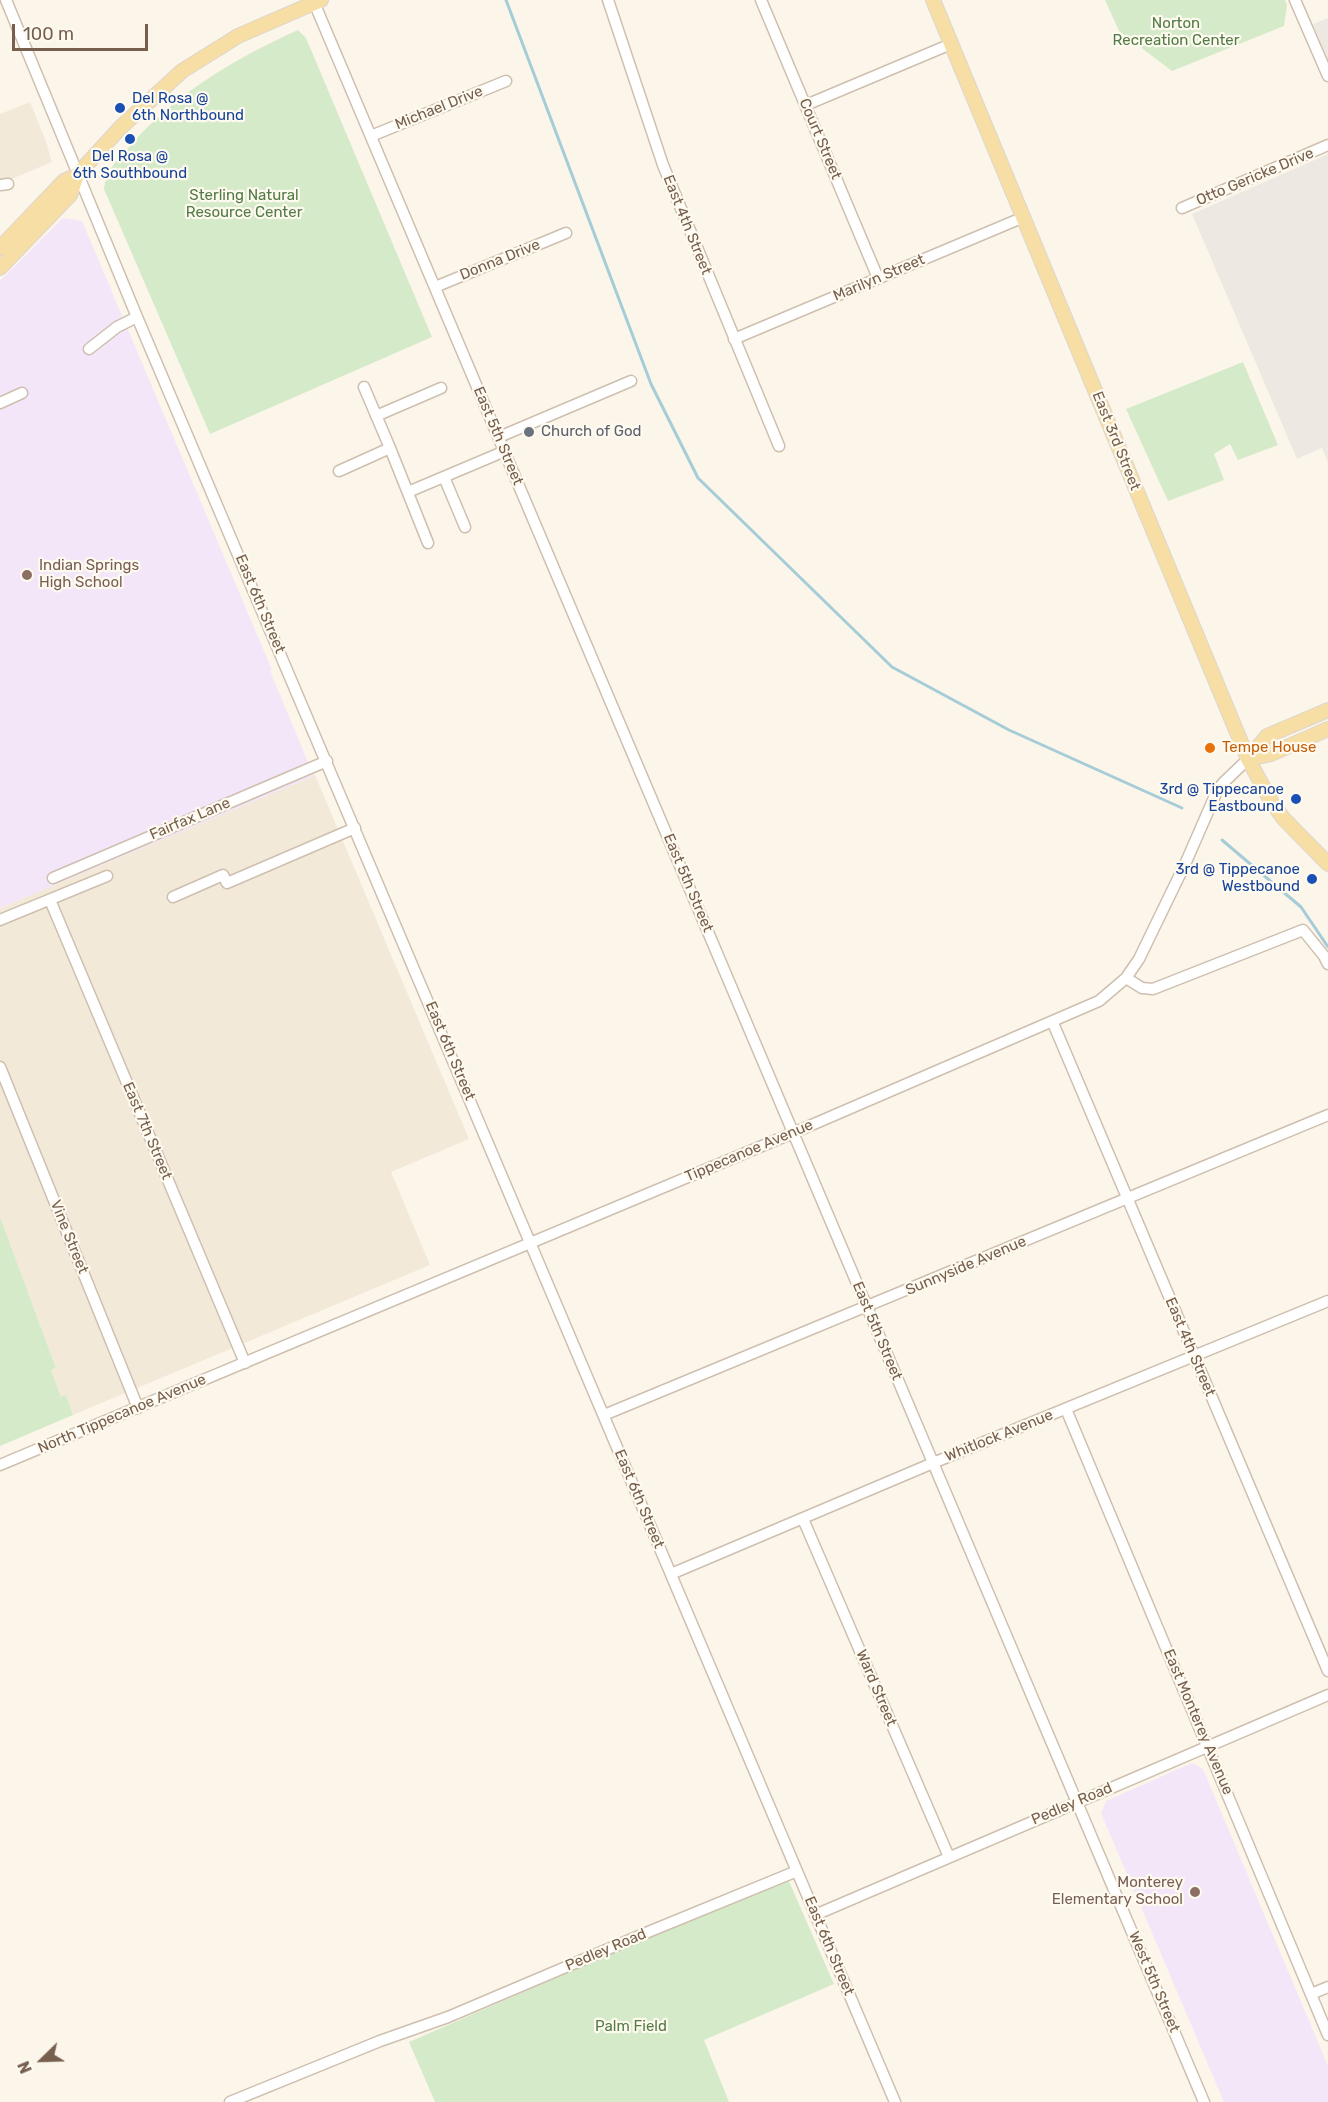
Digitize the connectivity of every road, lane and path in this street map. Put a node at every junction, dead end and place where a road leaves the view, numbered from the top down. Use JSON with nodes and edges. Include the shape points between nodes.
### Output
{"nodes":[{"id":1,"x":6,"y":0,"type":"edge"},
{"id":2,"x":608,"y":0,"type":"edge"},
{"id":3,"x":761,"y":0,"type":"edge"},
{"id":4,"x":933,"y":0,"type":"edge"},
{"id":5,"x":1295,"y":0,"type":"edge"},
{"id":6,"x":316,"y":1,"type":"edge"},
{"id":7,"x":951,"y":44,"type":"junction"},
{"id":8,"x":1328,"y":76,"type":"edge"},
{"id":9,"x":506,"y":81,"type":"dead end"},
{"id":10,"x":806,"y":105,"type":"junction"},
{"id":11,"x":371,"y":136,"type":"junction"},
{"id":12,"x":1328,"y":145,"type":"edge"},
{"id":13,"x":77,"y":176,"type":"junction"},
{"id":14,"x":1182,"y":208,"type":"dead end"},
{"id":15,"x":1024,"y":218,"type":"junction"},
{"id":16,"x":566,"y":233,"type":"dead end"},
{"id":17,"x":0,"y":249,"type":"edge"},
{"id":18,"x":0,"y":268,"type":"edge"},
{"id":19,"x":878,"y":278,"type":"junction"},
{"id":20,"x":435,"y":287,"type":"junction"},
{"id":21,"x":137,"y":317,"type":"junction"},
{"id":22,"x":734,"y":339,"type":"junction"},
{"id":23,"x":89,"y":349,"type":"dead end"},
{"id":24,"x":630,"y":381,"type":"dead end"},
{"id":25,"x":364,"y":387,"type":"dead end"},
{"id":26,"x":441,"y":388,"type":"dead end"},
{"id":27,"x":22,"y":393,"type":"dead end"},
{"id":28,"x":0,"y":403,"type":"edge"},
{"id":29,"x":376,"y":416,"type":"junction"},
{"id":30,"x":499,"y":437,"type":"junction"},
{"id":31,"x":779,"y":446,"type":"dead end"},
{"id":32,"x":390,"y":448,"type":"junction"},
{"id":33,"x":505,"y":452,"type":"junction"},
{"id":34,"x":339,"y":471,"type":"dead end"},
{"id":35,"x":444,"y":477,"type":"junction"},
{"id":36,"x":408,"y":492,"type":"junction"},
{"id":37,"x":465,"y":527,"type":"dead end"},
{"id":38,"x":428,"y":543,"type":"dead end"},
{"id":39,"x":1328,"y":710,"type":"edge"},
{"id":40,"x":1328,"y":729,"type":"edge"},
{"id":41,"x":1248,"y":759,"type":"junction"},
{"id":42,"x":327,"y":761,"type":"junction"},
{"id":43,"x":355,"y":828,"type":"junction"},
{"id":44,"x":1328,"y":864,"type":"edge"},
{"id":45,"x":107,"y":876,"type":"dead end"},
{"id":46,"x":53,"y":878,"type":"dead end"},
{"id":47,"x":173,"y":897,"type":"dead end"},
{"id":48,"x":50,"y":900,"type":"junction"},
{"id":49,"x":0,"y":921,"type":"edge"},
{"id":50,"x":1328,"y":964,"type":"edge"},
{"id":51,"x":1126,"y":978,"type":"junction"},
{"id":52,"x":1053,"y":1023,"type":"junction"},
{"id":53,"x":0,"y":1066,"type":"edge"},
{"id":54,"x":1328,"y":1115,"type":"edge"},
{"id":55,"x":793,"y":1133,"type":"junction"},
{"id":56,"x":1127,"y":1198,"type":"junction"},
{"id":57,"x":531,"y":1242,"type":"junction"},
{"id":58,"x":1326,"y":1305,"type":"edge"},
{"id":59,"x":867,"y":1307,"type":"junction"},
{"id":60,"x":1194,"y":1356,"type":"junction"},
{"id":61,"x":245,"y":1363,"type":"junction"},
{"id":62,"x":138,"y":1407,"type":"junction"},
{"id":63,"x":1066,"y":1408,"type":"junction"},
{"id":64,"x":604,"y":1415,"type":"junction"},
{"id":65,"x":933,"y":1463,"type":"junction"},
{"id":66,"x":0,"y":1465,"type":"edge"},
{"id":67,"x":803,"y":1519,"type":"junction"},
{"id":68,"x":671,"y":1574,"type":"junction"},
{"id":69,"x":1328,"y":1671,"type":"edge"},
{"id":70,"x":1328,"y":1695,"type":"edge"},
{"id":71,"x":1208,"y":1746,"type":"junction"},
{"id":72,"x":1061,"y":1763,"type":"joint"},
{"id":73,"x":1077,"y":1802,"type":"junction"},
{"id":74,"x":948,"y":1857,"type":"junction"},
{"id":75,"x":797,"y":1871,"type":"junction"},
{"id":76,"x":815,"y":1915,"type":"junction"},
{"id":77,"x":1328,"y":1987,"type":"edge"},
{"id":78,"x":1311,"y":1994,"type":"junction"},
{"id":79,"x":1328,"y":2035,"type":"edge"},
{"id":80,"x":230,"y":2102,"type":"edge"},
{"id":81,"x":895,"y":2102,"type":"edge"},
{"id":82,"x":1204,"y":2102,"type":"edge"}],
"edges":[{"from":1,"to":13,"type":"street","name":"East 6th Street"},
{"from":2,"to":22,"type":"street","name":"East 4th Street","via":[[663,165]]},
{"from":3,"to":10,"type":"street","name":"Court Street"},
{"from":4,"to":7,"type":"main road","name":"East 3rd Street"},
{"from":5,"to":8,"type":"street"},
{"from":6,"to":11,"type":"street","name":"East 5th Street"},
{"from":6,"to":13,"type":"main road","via":[[238,36],[182,71],[120,128]]},
{"from":7,"to":10,"type":"street"},
{"from":7,"to":15,"type":"main road","name":"East 3rd Street"},
{"from":9,"to":11,"type":"street","name":"Michael Drive"},
{"from":10,"to":19,"type":"street","name":"Court Street"},
{"from":11,"to":20,"type":"street","name":"East 5th Street"},
{"from":12,"to":14,"type":"street","name":"Otto Gericke Drive"},
{"from":13,"to":17,"type":"main road","via":[[64,181]]},
{"from":13,"to":18,"type":"main road","via":[[70,195]]},
{"from":13,"to":21,"type":"street","name":"East 6th Street"},
{"from":15,"to":19,"type":"street","name":"Marilyn Street"},
{"from":15,"to":41,"type":"main road","name":"East 3rd Street"},
{"from":16,"to":20,"type":"street","name":"Donna Drive"},
{"from":19,"to":22,"type":"street","name":"Marilyn Street"},
{"from":20,"to":30,"type":"street","name":"East 5th Street"},
{"from":21,"to":23,"type":"street"},
{"from":21,"to":42,"type":"street","name":"East 6th Street"},
{"from":22,"to":31,"type":"street","name":"East 4th Street"},
{"from":24,"to":30,"type":"street"},
{"from":25,"to":29,"type":"street"},
{"from":26,"to":29,"type":"street"},
{"from":27,"to":28,"type":"street"},
{"from":29,"to":32,"type":"street"},
{"from":30,"to":33,"type":"street","name":"East 5th Street"},
{"from":32,"to":34,"type":"street"},
{"from":32,"to":36,"type":"street"},
{"from":33,"to":35,"type":"street"},
{"from":33,"to":55,"type":"street","name":"East 5th Street"},
{"from":35,"to":36,"type":"street"},
{"from":35,"to":37,"type":"street"},
{"from":36,"to":38,"type":"street"},
{"from":39,"to":41,"type":"main road","via":[[1268,736]]},
{"from":40,"to":41,"type":"main road","via":[[1271,754]]},
{"from":41,"to":44,"type":"main road","name":"East 3rd Street","via":[[1283,818]]},
{"from":41,"to":51,"type":"street","name":"Tippecanoe Avenue","via":[[1217,791],[1186,862]]},
{"from":42,"to":43,"type":"street","name":"East 6th Street"},
{"from":42,"to":46,"type":"street","name":"Fairfax Lane"},
{"from":43,"to":47,"type":"street","via":[[227,883],[223,875]]},
{"from":43,"to":57,"type":"street","name":"East 6th Street"},
{"from":45,"to":48,"type":"street"},
{"from":48,"to":49,"type":"street"},
{"from":48,"to":61,"type":"street","name":"East 7th Street"},
{"from":50,"to":51,"type":"street","via":[[1303,930],[1153,989],[1142,988]]},
{"from":51,"to":52,"type":"street","name":"Tippecanoe Avenue","via":[[1099,1001]]},
{"from":52,"to":55,"type":"street","name":"Tippecanoe Avenue"},
{"from":52,"to":56,"type":"street","name":"East 4th Street"},
{"from":53,"to":62,"type":"street","name":"Vine Street"},
{"from":54,"to":56,"type":"street","name":"Sunnyside Avenue"},
{"from":55,"to":57,"type":"street","name":"Tippecanoe Avenue"},
{"from":55,"to":59,"type":"street","name":"East 5th Street"},
{"from":56,"to":59,"type":"street","name":"Sunnyside Avenue"},
{"from":56,"to":60,"type":"street","name":"East 4th Street"},
{"from":57,"to":61,"type":"street","name":"Tippecanoe Avenue"},
{"from":57,"to":64,"type":"street","name":"East 6th Street"},
{"from":58,"to":60,"type":"street","name":"Whitlock Avenue"},
{"from":59,"to":64,"type":"street","name":"Sunnyside Avenue"},
{"from":59,"to":65,"type":"street","name":"East 5th Street"},
{"from":60,"to":63,"type":"street","name":"Whitlock Avenue"},
{"from":60,"to":69,"type":"street","name":"East 4th Street"},
{"from":61,"to":62,"type":"street","name":"North Tippecanoe Avenue"},
{"from":62,"to":66,"type":"street","name":"North Tippecanoe Avenue"},
{"from":63,"to":65,"type":"street","name":"Whitlock Avenue"},
{"from":63,"to":71,"type":"street","name":"East Monterey Avenue"},
{"from":64,"to":68,"type":"street","name":"East 6th Street"},
{"from":65,"to":67,"type":"street","name":"Whitlock Avenue"},
{"from":65,"to":72,"type":"street","name":"East 5th Street"},
{"from":67,"to":68,"type":"street","name":"Whitlock Avenue"},
{"from":67,"to":74,"type":"street","name":"Ward Street"},
{"from":68,"to":75,"type":"street","name":"East 6th Street"},
{"from":70,"to":71,"type":"street","name":"Pedley Road"},
{"from":71,"to":73,"type":"street","name":"Pedley Road"},
{"from":71,"to":78,"type":"street","name":"East Monterey Avenue"},
{"from":72,"to":73,"type":"street","name":"West 5th Street"},
{"from":73,"to":74,"type":"street","name":"Pedley Road"},
{"from":73,"to":82,"type":"street","name":"West 5th Street"},
{"from":74,"to":76,"type":"street","name":"Pedley Road"},
{"from":75,"to":76,"type":"street","name":"East 6th Street"},
{"from":75,"to":80,"type":"street","name":"Pedley Road","via":[[448,2017]]},
{"from":76,"to":81,"type":"street","name":"East 6th Street"},
{"from":77,"to":78,"type":"street"},
{"from":78,"to":79,"type":"street","name":"East Monterey Avenue"}]}
